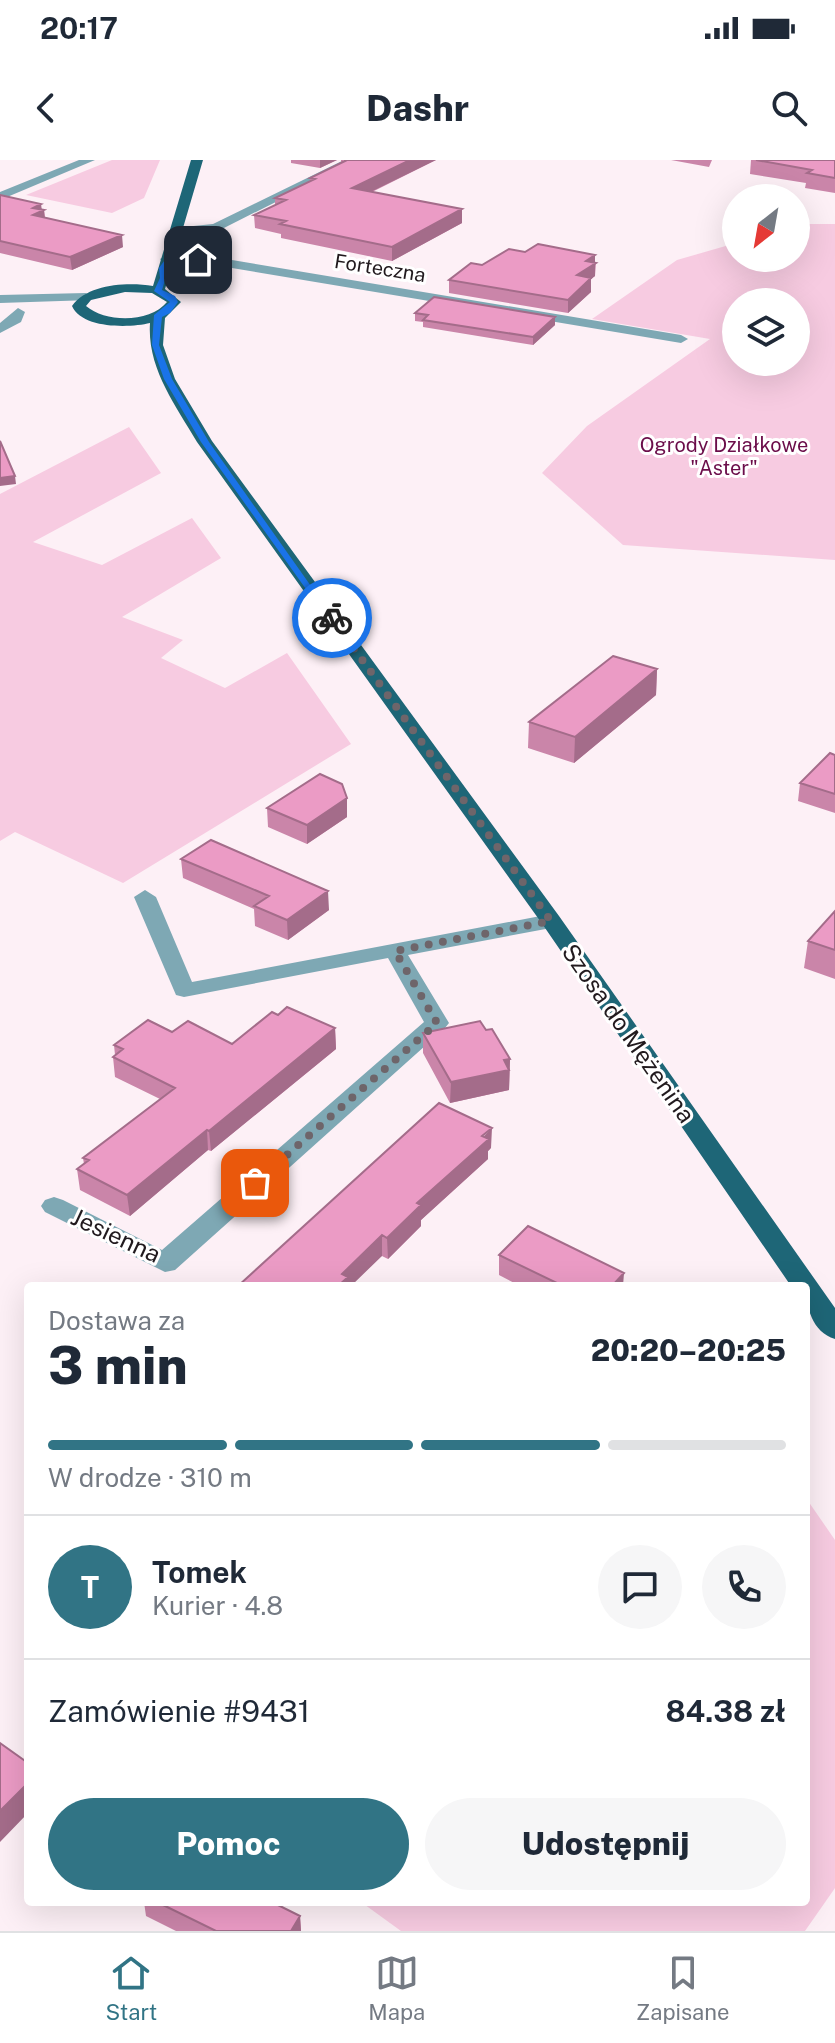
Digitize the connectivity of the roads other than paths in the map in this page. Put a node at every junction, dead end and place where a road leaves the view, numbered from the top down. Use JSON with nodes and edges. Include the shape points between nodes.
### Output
{"nodes":[{"id":1,"x":89,"y":160,"type":"edge"},
{"id":2,"x":197,"y":160,"type":"edge"},
{"id":3,"x":353,"y":160,"type":"edge"},
{"id":4,"x":0,"y":196,"type":"edge"},
{"id":5,"x":174,"y":232,"type":"junction"},
{"id":6,"x":165,"y":264,"type":"junction"},
{"id":7,"x":125,"y":288,"type":"junction"},
{"id":8,"x":158,"y":291,"type":"junction"},
{"id":9,"x":0,"y":299,"type":"edge"},
{"id":10,"x":84,"y":304,"type":"junction"},
{"id":11,"x":0,"y":312,"type":"edge"},
{"id":12,"x":18,"y":312,"type":"junction"},
{"id":13,"x":158,"y":315,"type":"junction"},
{"id":14,"x":121,"y":321,"type":"junction"},
{"id":15,"x":0,"y":329,"type":"edge"},
{"id":16,"x":681,"y":339,"type":"dead end"},
{"id":17,"x":156,"y":345,"type":"junction"},
{"id":18,"x":145,"y":897,"type":"dead end"},
{"id":19,"x":551,"y":921,"type":"junction"},
{"id":20,"x":395,"y":951,"type":"junction"},
{"id":21,"x":54,"y":1206,"type":"dead end"},
{"id":22,"x":802,"y":1282,"type":"edge"},
{"id":23,"x":810,"y":1294,"type":"edge"},
{"id":24,"x":835,"y":1329,"type":"edge"}],
"edges":[{"from":1,"to":4,"type":"street"},
{"from":2,"to":5,"type":"main road"},
{"from":3,"to":5,"type":"street","via":[[216,227]]},
{"from":5,"to":6,"type":"main road"},
{"from":6,"to":7,"type":"main road"},
{"from":6,"to":8,"type":"main road"},
{"from":6,"to":16,"type":"street","name":"Forteczna","via":[[220,262]]},
{"from":7,"to":8,"type":"main road"},
{"from":7,"to":10,"type":"main road","via":[[102,291]]},
{"from":8,"to":13,"type":"main road","name":"Szosa do Mężenina","via":[[174,302]]},
{"from":9,"to":10,"type":"street"},
{"from":10,"to":12,"type":"street"},
{"from":10,"to":14,"type":"main road","via":[[104,319]]},
{"from":11,"to":12,"type":"street"},
{"from":12,"to":15,"type":"street"},
{"from":13,"to":14,"type":"main road"},
{"from":13,"to":17,"type":"main road","name":"Szosa do Mężenina"},
{"from":14,"to":17,"type":"main road"},
{"from":17,"to":19,"type":"main road","name":"Szosa do Mężenina","via":[[168,379],[205,442]]},
{"from":18,"to":20,"type":"street","via":[[184,990]]},
{"from":19,"to":20,"type":"street"},
{"from":19,"to":22,"type":"main road","name":"Szosa do Mężenina"},
{"from":20,"to":21,"type":"street","name":"Jesienna","via":[[437,1023],[165,1263]]},
{"from":23,"to":24,"type":"main road","name":"Szosa do Mężenina"}]}
